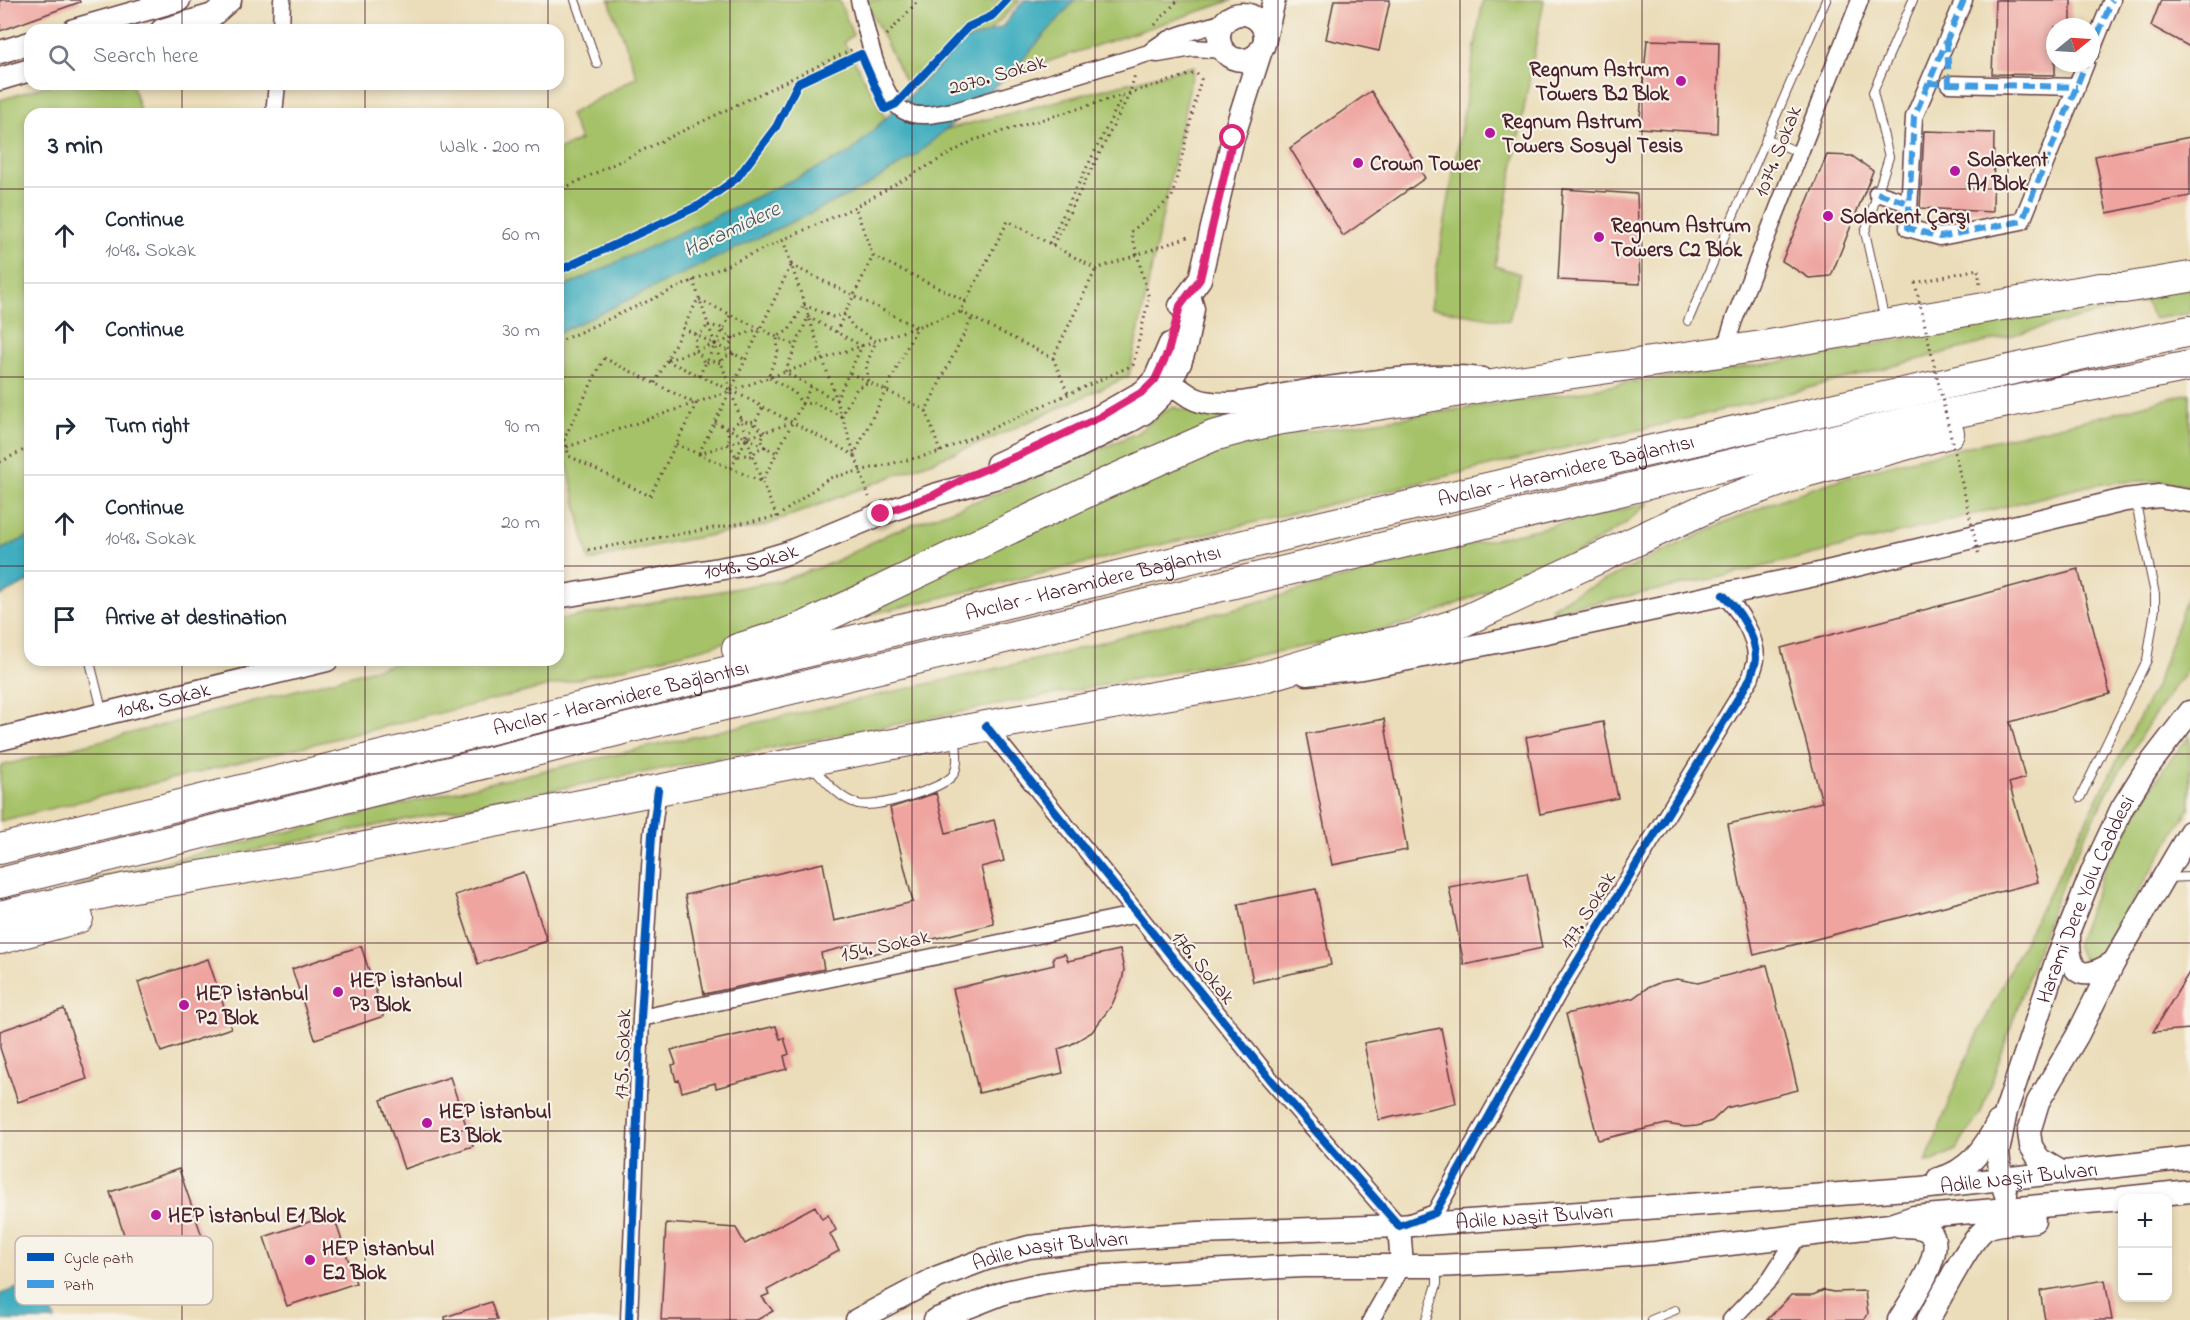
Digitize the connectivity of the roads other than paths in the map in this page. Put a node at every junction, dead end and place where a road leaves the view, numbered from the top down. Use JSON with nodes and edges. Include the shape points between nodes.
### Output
{"nodes":[{"id":1,"x":179,"y":0,"type":"edge"},
{"id":2,"x":230,"y":0,"type":"edge"},
{"id":3,"x":282,"y":0,"type":"edge"},
{"id":4,"x":575,"y":0,"type":"edge"},
{"id":5,"x":859,"y":0,"type":"edge"},
{"id":6,"x":1274,"y":0,"type":"edge"},
{"id":7,"x":1826,"y":0,"type":"edge"},
{"id":8,"x":1860,"y":0,"type":"edge"},
{"id":9,"x":1912,"y":0,"type":"edge"},
{"id":10,"x":1964,"y":0,"type":"edge"},
{"id":11,"x":2112,"y":0,"type":"edge"},
{"id":12,"x":1241,"y":12,"type":"edge"},
{"id":13,"x":95,"y":24,"type":"edge"},
{"id":14,"x":182,"y":24,"type":"edge"},
{"id":15,"x":281,"y":24,"type":"edge"},
{"id":16,"x":2100,"y":30,"type":"edge"},
{"id":17,"x":1947,"y":39,"type":"junction"},
{"id":18,"x":1264,"y":43,"type":"junction"},
{"id":19,"x":24,"y":45,"type":"edge"},
{"id":20,"x":0,"y":52,"type":"edge"},
{"id":21,"x":1227,"y":53,"type":"junction"},
{"id":22,"x":1144,"y":54,"type":"junction"},
{"id":23,"x":597,"y":64,"type":"dead end"},
{"id":24,"x":24,"y":72,"type":"edge"},
{"id":25,"x":2083,"y":72,"type":"edge"},
{"id":26,"x":0,"y":79,"type":"edge"},
{"id":27,"x":1928,"y":83,"type":"junction"},
{"id":28,"x":1949,"y":84,"type":"junction"},
{"id":29,"x":2077,"y":87,"type":"junction"},
{"id":30,"x":276,"y":90,"type":"edge"},
{"id":31,"x":275,"y":108,"type":"edge"},
{"id":32,"x":1233,"y":138,"type":"junction"},
{"id":33,"x":1766,"y":138,"type":"junction"},
{"id":34,"x":1800,"y":153,"type":"junction"},
{"id":35,"x":1877,"y":193,"type":"junction"},
{"id":36,"x":1908,"y":203,"type":"junction"},
{"id":37,"x":2190,"y":256,"type":"edge"},
{"id":38,"x":2190,"y":277,"type":"edge"},
{"id":39,"x":2100,"y":288,"type":"junction"},
{"id":40,"x":1688,"y":321,"type":"dead end"},
{"id":41,"x":1886,"y":325,"type":"junction"},
{"id":42,"x":2190,"y":332,"type":"edge"},
{"id":43,"x":1724,"y":352,"type":"junction"},
{"id":44,"x":2190,"y":366,"type":"edge"},
{"id":45,"x":1163,"y":382,"type":"junction"},
{"id":46,"x":1504,"y":383,"type":"junction"},
{"id":47,"x":2036,"y":398,"type":"junction"},
{"id":48,"x":2135,"y":498,"type":"junction"},
{"id":49,"x":2190,"y":501,"type":"edge"},
{"id":50,"x":1723,"y":595,"type":"junction"},
{"id":51,"x":564,"y":596,"type":"edge"},
{"id":52,"x":91,"y":666,"type":"edge"},
{"id":53,"x":303,"y":666,"type":"edge"},
{"id":54,"x":1257,"y":679,"type":"junction"},
{"id":55,"x":2190,"y":712,"type":"edge"},
{"id":56,"x":103,"y":715,"type":"junction"},
{"id":57,"x":987,"y":726,"type":"junction"},
{"id":58,"x":956,"y":732,"type":"junction"},
{"id":59,"x":469,"y":734,"type":"junction"},
{"id":60,"x":0,"y":739,"type":"edge"},
{"id":61,"x":807,"y":761,"type":"junction"},
{"id":62,"x":658,"y":790,"type":"junction"},
{"id":63,"x":2080,"y":798,"type":"dead end"},
{"id":64,"x":2190,"y":832,"type":"edge"},
{"id":65,"x":2,"y":848,"type":"edge"},
{"id":66,"x":319,"y":856,"type":"junction"},
{"id":67,"x":2190,"y":877,"type":"edge"},
{"id":68,"x":2162,"y":878,"type":"junction"},
{"id":69,"x":0,"y":883,"type":"edge"},
{"id":70,"x":1138,"y":914,"type":"junction"},
{"id":71,"x":0,"y":916,"type":"edge"},
{"id":72,"x":2069,"y":932,"type":"junction"},
{"id":73,"x":0,"y":939,"type":"edge"},
{"id":74,"x":2114,"y":962,"type":"junction"},
{"id":75,"x":641,"y":1018,"type":"junction"},
{"id":76,"x":2009,"y":1102,"type":"junction"},
{"id":77,"x":2190,"y":1158,"type":"edge"},
{"id":78,"x":2063,"y":1173,"type":"junction"},
{"id":79,"x":2001,"y":1180,"type":"junction"},
{"id":80,"x":1888,"y":1191,"type":"junction"},
{"id":81,"x":2190,"y":1191,"type":"edge"},
{"id":82,"x":2165,"y":1194,"type":"edge"},
{"id":83,"x":2118,"y":1199,"type":"edge"},
{"id":84,"x":2118,"y":1201,"type":"edge"},
{"id":85,"x":2022,"y":1208,"type":"junction"},
{"id":86,"x":1890,"y":1225,"type":"junction"},
{"id":87,"x":1399,"y":1226,"type":"junction"},
{"id":88,"x":1198,"y":1233,"type":"junction"},
{"id":89,"x":1798,"y":1236,"type":"junction"},
{"id":90,"x":1402,"y":1266,"type":"junction"},
{"id":91,"x":1437,"y":1266,"type":"junction"},
{"id":92,"x":1200,"y":1272,"type":"junction"},
{"id":93,"x":1675,"y":1311,"type":"dead end"},
{"id":94,"x":629,"y":1320,"type":"edge"},
{"id":95,"x":857,"y":1320,"type":"edge"},
{"id":96,"x":935,"y":1320,"type":"edge"},
{"id":97,"x":1371,"y":1320,"type":"edge"},
{"id":98,"x":1426,"y":1320,"type":"edge"},
{"id":99,"x":1651,"y":1320,"type":"edge"},
{"id":100,"x":1731,"y":1320,"type":"edge"},
{"id":101,"x":1899,"y":1320,"type":"edge"},
{"id":102,"x":1928,"y":1320,"type":"edge"}],
"edges":[{"from":1,"to":13,"type":"main road"},
{"from":2,"to":14,"type":"main road","via":[[213,15]]},
{"from":3,"to":15,"type":"street"},
{"from":4,"to":23,"type":"lane"},
{"from":5,"to":22,"type":"street","name":"2070. Sokak","via":[[890,99],[903,111],[916,114],[955,111]]},
{"from":6,"to":18,"type":"main road"},
{"from":7,"to":33,"type":"lane"},
{"from":8,"to":34,"type":"street","name":"1074. Sokak"},
{"from":9,"to":35,"type":"lane","via":[[1873,93],[1889,157]]},
{"from":10,"to":17,"type":"street"},
{"from":11,"to":16,"type":"street"},
{"from":12,"to":18,"type":"main road","via":[[1261,23]]},
{"from":12,"to":21,"type":"main road","via":[[1220,31],[1219,41]]},
{"from":12,"to":22,"type":"street"},
{"from":17,"to":27,"type":"street"},
{"from":17,"to":28,"type":"street"},
{"from":18,"to":21,"type":"main road","via":[[1260,53],[1251,59],[1241,60]]},
{"from":18,"to":32,"type":"main road"},
{"from":19,"to":20,"type":"main road"},
{"from":21,"to":22,"type":"street","via":[[1193,48]]},
{"from":21,"to":32,"type":"main road","via":[[1237,73],[1239,92]]},
{"from":24,"to":26,"type":"main road"},
{"from":25,"to":29,"type":"street"},
{"from":27,"to":28,"type":"street"},
{"from":27,"to":36,"type":"street","via":[[1914,117]]},
{"from":28,"to":29,"type":"street"},
{"from":29,"to":36,"type":"street","via":[[2022,221],[1940,237],[1908,228]]},
{"from":30,"to":31,"type":"street"},
{"from":32,"to":45,"type":"main road","via":[[1200,279],[1189,295],[1193,309],[1186,345]]},
{"from":33,"to":34,"type":"lane"},
{"from":33,"to":40,"type":"lane"},
{"from":34,"to":43,"type":"street","name":"1074. Sokak"},
{"from":35,"to":36,"type":"street"},
{"from":35,"to":41,"type":"lane","via":[[1865,232]]},
{"from":37,"to":39,"type":"highway","via":[[2139,270]]},
{"from":38,"to":39,"type":"highway"},
{"from":39,"to":41,"type":"highway"},
{"from":41,"to":43,"type":"highway"},
{"from":42,"to":59,"type":"highway","name":"Avcılar - Haramidere Bağlantısı","via":[[1674,444]]},
{"from":43,"to":46,"type":"highway"},
{"from":44,"to":47,"type":"highway","name":"Avcılar - Haramidere Bağlantısı"},
{"from":45,"to":46,"type":"main road","via":[[1195,400],[1232,404],[1439,376]]},
{"from":45,"to":51,"type":"main road","name":"1048. Sokak","via":[[1144,413],[1061,455],[1016,472],[934,495],[753,563]]},
{"from":46,"to":59,"type":"highway","via":[[1277,420],[1213,436],[785,634],[540,702],[492,720]]},
{"from":47,"to":54,"type":"highway","via":[[2009,415],[1805,472],[1713,506],[1462,622]]},
{"from":47,"to":69,"type":"highway","name":"Avcılar - Haramidere Bağlantısı","via":[[1912,421],[1188,593]]},
{"from":48,"to":49,"type":"main road","via":[[2159,496]]},
{"from":48,"to":50,"type":"main road"},
{"from":48,"to":63,"type":"lane","via":[[2155,594],[2148,660]]},
{"from":50,"to":54,"type":"main road","via":[[1362,668]]},
{"from":50,"to":87,"type":"street","name":"177. Sokak","via":[[1735,606],[1748,629],[1756,658],[1751,677],[1558,993],[1435,1213]]},
{"from":52,"to":56,"type":"lane"},
{"from":53,"to":56,"type":"main road","name":"1048. Sokak"},
{"from":54,"to":57,"type":"highway"},
{"from":55,"to":72,"type":"main road","name":"Harami Dere Yolu Caddesi","via":[[2122,808]]},
{"from":56,"to":60,"type":"main road","name":"1048. Sokak"},
{"from":57,"to":58,"type":"highway"},
{"from":57,"to":70,"type":"street","name":"176. Sokak"},
{"from":58,"to":61,"type":"highway"},
{"from":58,"to":61,"type":"lane","via":[[957,767],[951,777],[940,785],[872,805],[858,804],[839,795]]},
{"from":59,"to":65,"type":"highway","name":"Avcılar - Haramidere Bağlantısı"},
{"from":61,"to":62,"type":"highway"},
{"from":62,"to":66,"type":"highway"},
{"from":62,"to":75,"type":"street","name":"175. Sokak"},
{"from":64,"to":68,"type":"main road"},
{"from":66,"to":71,"type":"highway","via":[[128,888]]},
{"from":66,"to":73,"type":"highway"},
{"from":67,"to":68,"type":"lane"},
{"from":68,"to":74,"type":"main road"},
{"from":70,"to":75,"type":"street","name":"154. Sokak"},
{"from":70,"to":87,"type":"street","name":"176. Sokak","via":[[1270,1080]]},
{"from":72,"to":74,"type":"main road","via":[[2068,955],[2081,973],[2090,974]]},
{"from":72,"to":76,"type":"main road","name":"Harami Dere Yolu Caddesi"},
{"from":74,"to":78,"type":"main road","via":[[2032,1118],[2031,1146],[2039,1159]]},
{"from":75,"to":94,"type":"street","name":"175. Sokak"},
{"from":76,"to":79,"type":"main road","via":[[1998,1152]]},
{"from":76,"to":80,"type":"main road","via":[[1991,1138],[1966,1167],[1944,1178]]},
{"from":77,"to":78,"type":"main road","name":"Adile Naşit Bulvarı"},
{"from":78,"to":79,"type":"main road","name":"Adile Naşit Bulvarı"},
{"from":79,"to":80,"type":"main road","name":"Adile Naşit Bulvarı"},
{"from":79,"to":85,"type":"main road","via":[[2008,1201]]},
{"from":80,"to":87,"type":"main road","name":"Adile Naşit Bulvarı"},
{"from":81,"to":82,"type":"main road","name":"Adile Naşit Bulvarı"},
{"from":83,"to":85,"type":"main road","name":"Adile Naşit Bulvarı"},
{"from":84,"to":102,"type":"main road","via":[[2061,1218],[1988,1228],[1972,1244]]},
{"from":85,"to":86,"type":"main road","name":"Adile Naşit Bulvarı","via":[[1914,1217]]},
{"from":86,"to":89,"type":"main road","name":"Adile Naşit Bulvarı"},
{"from":86,"to":101,"type":"main road","via":[[1926,1229],[1936,1244],[1932,1263]]},
{"from":87,"to":88,"type":"main road","name":"Adile Naşit Bulvarı"},
{"from":87,"to":90,"type":"main road"},
{"from":88,"to":92,"type":"main road"},
{"from":88,"to":95,"type":"main road","name":"Adile Naşit Bulvarı","via":[[1029,1247],[938,1277]]},
{"from":89,"to":91,"type":"main road","name":"Adile Naşit Bulvarı","via":[[1655,1253]]},
{"from":89,"to":100,"type":"street","via":[[1770,1279]]},
{"from":90,"to":91,"type":"main road","name":"Adile Naşit Bulvarı"},
{"from":90,"to":92,"type":"main road","name":"Adile Naşit Bulvarı"},
{"from":90,"to":97,"type":"street"},
{"from":91,"to":98,"type":"lane","via":[[1437,1284]]},
{"from":92,"to":96,"type":"main road","name":"Adile Naşit Bulvarı","via":[[1086,1277],[1042,1284],[1006,1292]]},
{"from":93,"to":99,"type":"lane"}]}
